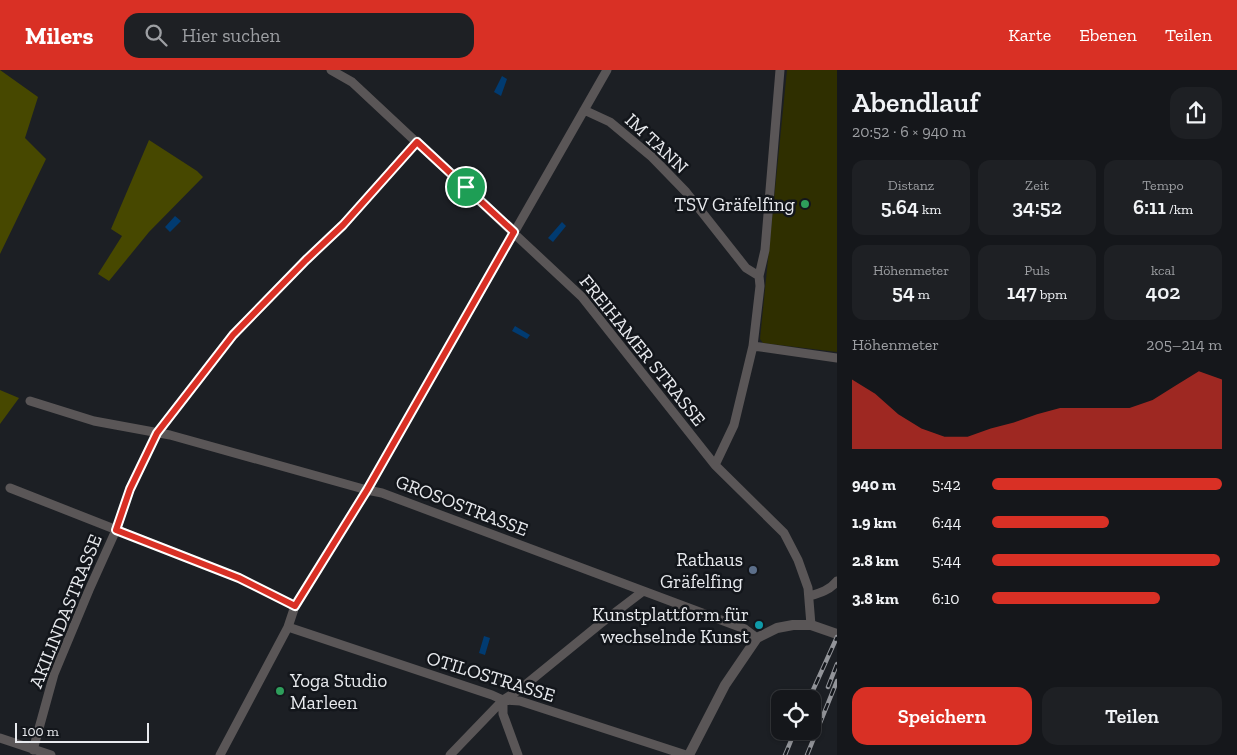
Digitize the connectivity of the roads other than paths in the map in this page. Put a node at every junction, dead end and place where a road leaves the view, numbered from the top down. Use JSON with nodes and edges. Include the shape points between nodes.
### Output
{"nodes":[{"id":1,"x":607,"y":70,"type":"edge"},
{"id":2,"x":780,"y":70,"type":"edge"},
{"id":3,"x":336,"y":71,"type":"edge"},
{"id":4,"x":584,"y":110,"type":"junction"},
{"id":5,"x":417,"y":142,"type":"junction"},
{"id":6,"x":514,"y":232,"type":"junction"},
{"id":7,"x":759,"y":276,"type":"junction"},
{"id":8,"x":753,"y":346,"type":"junction"},
{"id":9,"x":837,"y":358,"type":"edge"},
{"id":10,"x":30,"y":401,"type":"dead end"},
{"id":11,"x":157,"y":433,"type":"junction"},
{"id":12,"x":715,"y":465,"type":"junction"},
{"id":13,"x":10,"y":488,"type":"dead end"},
{"id":14,"x":367,"y":490,"type":"junction"},
{"id":15,"x":116,"y":530,"type":"junction"},
{"id":16,"x":837,"y":581,"type":"edge"},
{"id":17,"x":642,"y":592,"type":"junction"},
{"id":18,"x":810,"y":596,"type":"junction"},
{"id":19,"x":295,"y":606,"type":"junction"},
{"id":20,"x":811,"y":625,"type":"junction"},
{"id":21,"x":288,"y":627,"type":"junction"},
{"id":22,"x":837,"y":634,"type":"edge"},
{"id":23,"x":757,"y":638,"type":"junction"},
{"id":24,"x":503,"y":700,"type":"junction"},
{"id":25,"x":0,"y":738,"type":"edge"},
{"id":26,"x":33,"y":750,"type":"junction"},
{"id":27,"x":51,"y":755,"type":"edge"},
{"id":28,"x":220,"y":755,"type":"edge"},
{"id":29,"x":450,"y":755,"type":"edge"},
{"id":30,"x":518,"y":755,"type":"edge"},
{"id":31,"x":688,"y":755,"type":"edge"}],
"edges":[{"from":1,"to":4,"type":"street"},
{"from":2,"to":7,"type":"street","via":[[765,250]]},
{"from":3,"to":5,"type":"street","name":"FREIHAMER STRASSE"},
{"from":4,"to":6,"type":"street"},
{"from":4,"to":7,"type":"street","name":"IM TANN","via":[[610,122],[652,157],[686,192],[746,268]]},
{"from":5,"to":6,"type":"street","name":"FREIHAMER STRASSE"},
{"from":5,"to":11,"type":"street","name":"AKILINDASTRASSE","via":[[348,219],[233,335]]},
{"from":6,"to":12,"type":"street","name":"FREIHAMER STRASSE","via":[[582,297]]},
{"from":6,"to":14,"type":"street"},
{"from":7,"to":8,"type":"street"},
{"from":8,"to":9,"type":"street"},
{"from":8,"to":12,"type":"street","via":[[734,425]]},
{"from":10,"to":11,"type":"street","name":"GROSOSTRASSE","via":[[94,421]]},
{"from":11,"to":14,"type":"street","name":"GROSOSTRASSE"},
{"from":11,"to":15,"type":"street","name":"AKILINDASTRASSE","via":[[130,489]]},
{"from":12,"to":18,"type":"street","name":"FREIHAMER STRASSE","via":[[784,533],[798,560]]},
{"from":13,"to":15,"type":"street"},
{"from":14,"to":17,"type":"street","name":"GROSOSTRASSE"},
{"from":14,"to":19,"type":"street"},
{"from":15,"to":19,"type":"street","via":[[239,578]]},
{"from":15,"to":26,"type":"street","name":"AKILINDASTRASSE","via":[[54,674]]},
{"from":16,"to":18,"type":"street"},
{"from":17,"to":23,"type":"street","name":"GROSOSTRASSE","via":[[745,629]]},
{"from":17,"to":24,"type":"street"},
{"from":18,"to":20,"type":"street","name":"FREIHAMER STRASSE"},
{"from":19,"to":21,"type":"street"},
{"from":20,"to":22,"type":"street"},
{"from":20,"to":23,"type":"street","via":[[777,628]]},
{"from":21,"to":24,"type":"street","name":"OTILOSTRASSE"},
{"from":21,"to":28,"type":"street"},
{"from":23,"to":31,"type":"street","via":[[725,685]]},
{"from":24,"to":29,"type":"street"},
{"from":24,"to":30,"type":"street","via":[[503,714]]},
{"from":24,"to":31,"type":"street","name":"OTILOSTRASSE","via":[[520,701]]},
{"from":25,"to":26,"type":"street"},
{"from":26,"to":27,"type":"street"}]}
